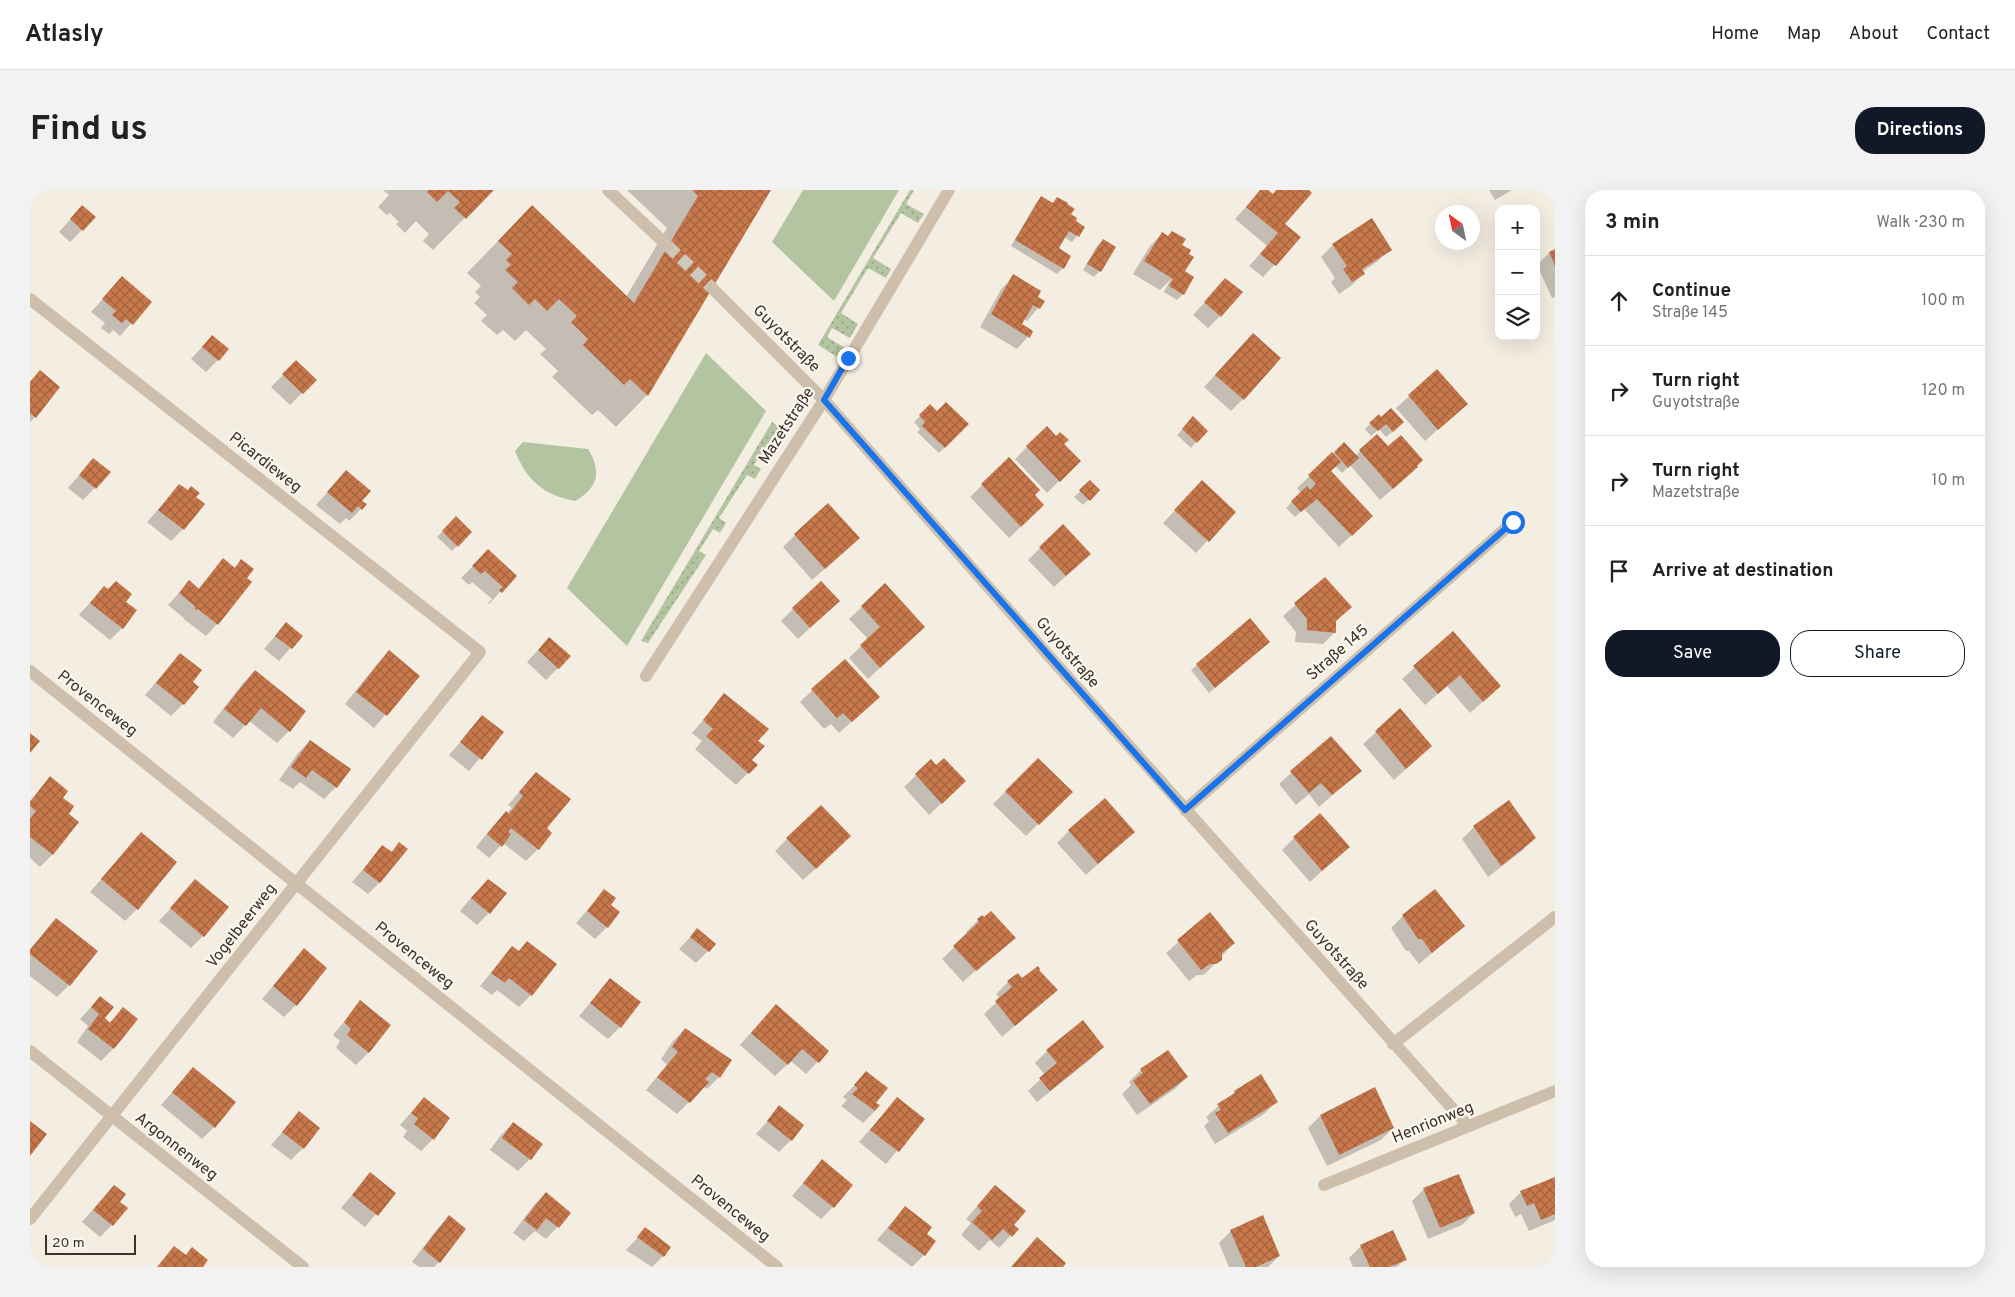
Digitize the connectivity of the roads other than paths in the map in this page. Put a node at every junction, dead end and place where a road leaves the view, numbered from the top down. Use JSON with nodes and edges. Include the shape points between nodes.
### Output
{"nodes":[{"id":1,"x":608,"y":190,"type":"edge"},
{"id":2,"x":949,"y":190,"type":"edge"},
{"id":3,"x":668,"y":246,"type":"tunnel mouth"},
{"id":4,"x":712,"y":288,"type":"tunnel mouth"},
{"id":5,"x":30,"y":299,"type":"edge"},
{"id":6,"x":824,"y":400,"type":"junction"},
{"id":7,"x":1513,"y":522,"type":"dead end"},
{"id":8,"x":480,"y":652,"type":"joint"},
{"id":9,"x":30,"y":671,"type":"edge"},
{"id":10,"x":646,"y":676,"type":"dead end"},
{"id":11,"x":1185,"y":810,"type":"junction"},
{"id":12,"x":297,"y":882,"type":"junction"},
{"id":13,"x":1555,"y":917,"type":"edge"},
{"id":14,"x":1393,"y":1044,"type":"junction"},
{"id":15,"x":30,"y":1052,"type":"edge"},
{"id":16,"x":1555,"y":1091,"type":"edge"},
{"id":17,"x":112,"y":1117,"type":"junction"},
{"id":18,"x":1468,"y":1126,"type":"junction"},
{"id":19,"x":1324,"y":1185,"type":"dead end"},
{"id":20,"x":30,"y":1219,"type":"edge"},
{"id":21,"x":303,"y":1267,"type":"edge"},
{"id":22,"x":777,"y":1267,"type":"edge"}],
"edges":[{"from":1,"to":3,"type":"street"},
{"from":2,"to":6,"type":"street","name":"Mazetstraße"},
{"from":4,"to":6,"type":"street","name":"Guyotstraße"},
{"from":5,"to":8,"type":"street","name":"Picardieweg"},
{"from":6,"to":10,"type":"street","name":"Mazetstraße"},
{"from":6,"to":11,"type":"street","name":"Guyotstraße"},
{"from":7,"to":11,"type":"street","name":"Straße 145"},
{"from":8,"to":12,"type":"street","name":"Vogelbeerweg"},
{"from":9,"to":12,"type":"street","name":"Provenceweg"},
{"from":11,"to":14,"type":"street","name":"Guyotstraße"},
{"from":12,"to":17,"type":"street","name":"Vogelbeerweg"},
{"from":12,"to":22,"type":"street","name":"Provenceweg"},
{"from":13,"to":14,"type":"street"},
{"from":14,"to":18,"type":"street","name":"Guyotstraße"},
{"from":15,"to":17,"type":"street","name":"Argonnenweg"},
{"from":16,"to":18,"type":"street","name":"Henrionweg"},
{"from":17,"to":20,"type":"street","name":"Vogelbeerweg"},
{"from":17,"to":21,"type":"street","name":"Argonnenweg"},
{"from":18,"to":19,"type":"street","name":"Henrionweg"}]}
